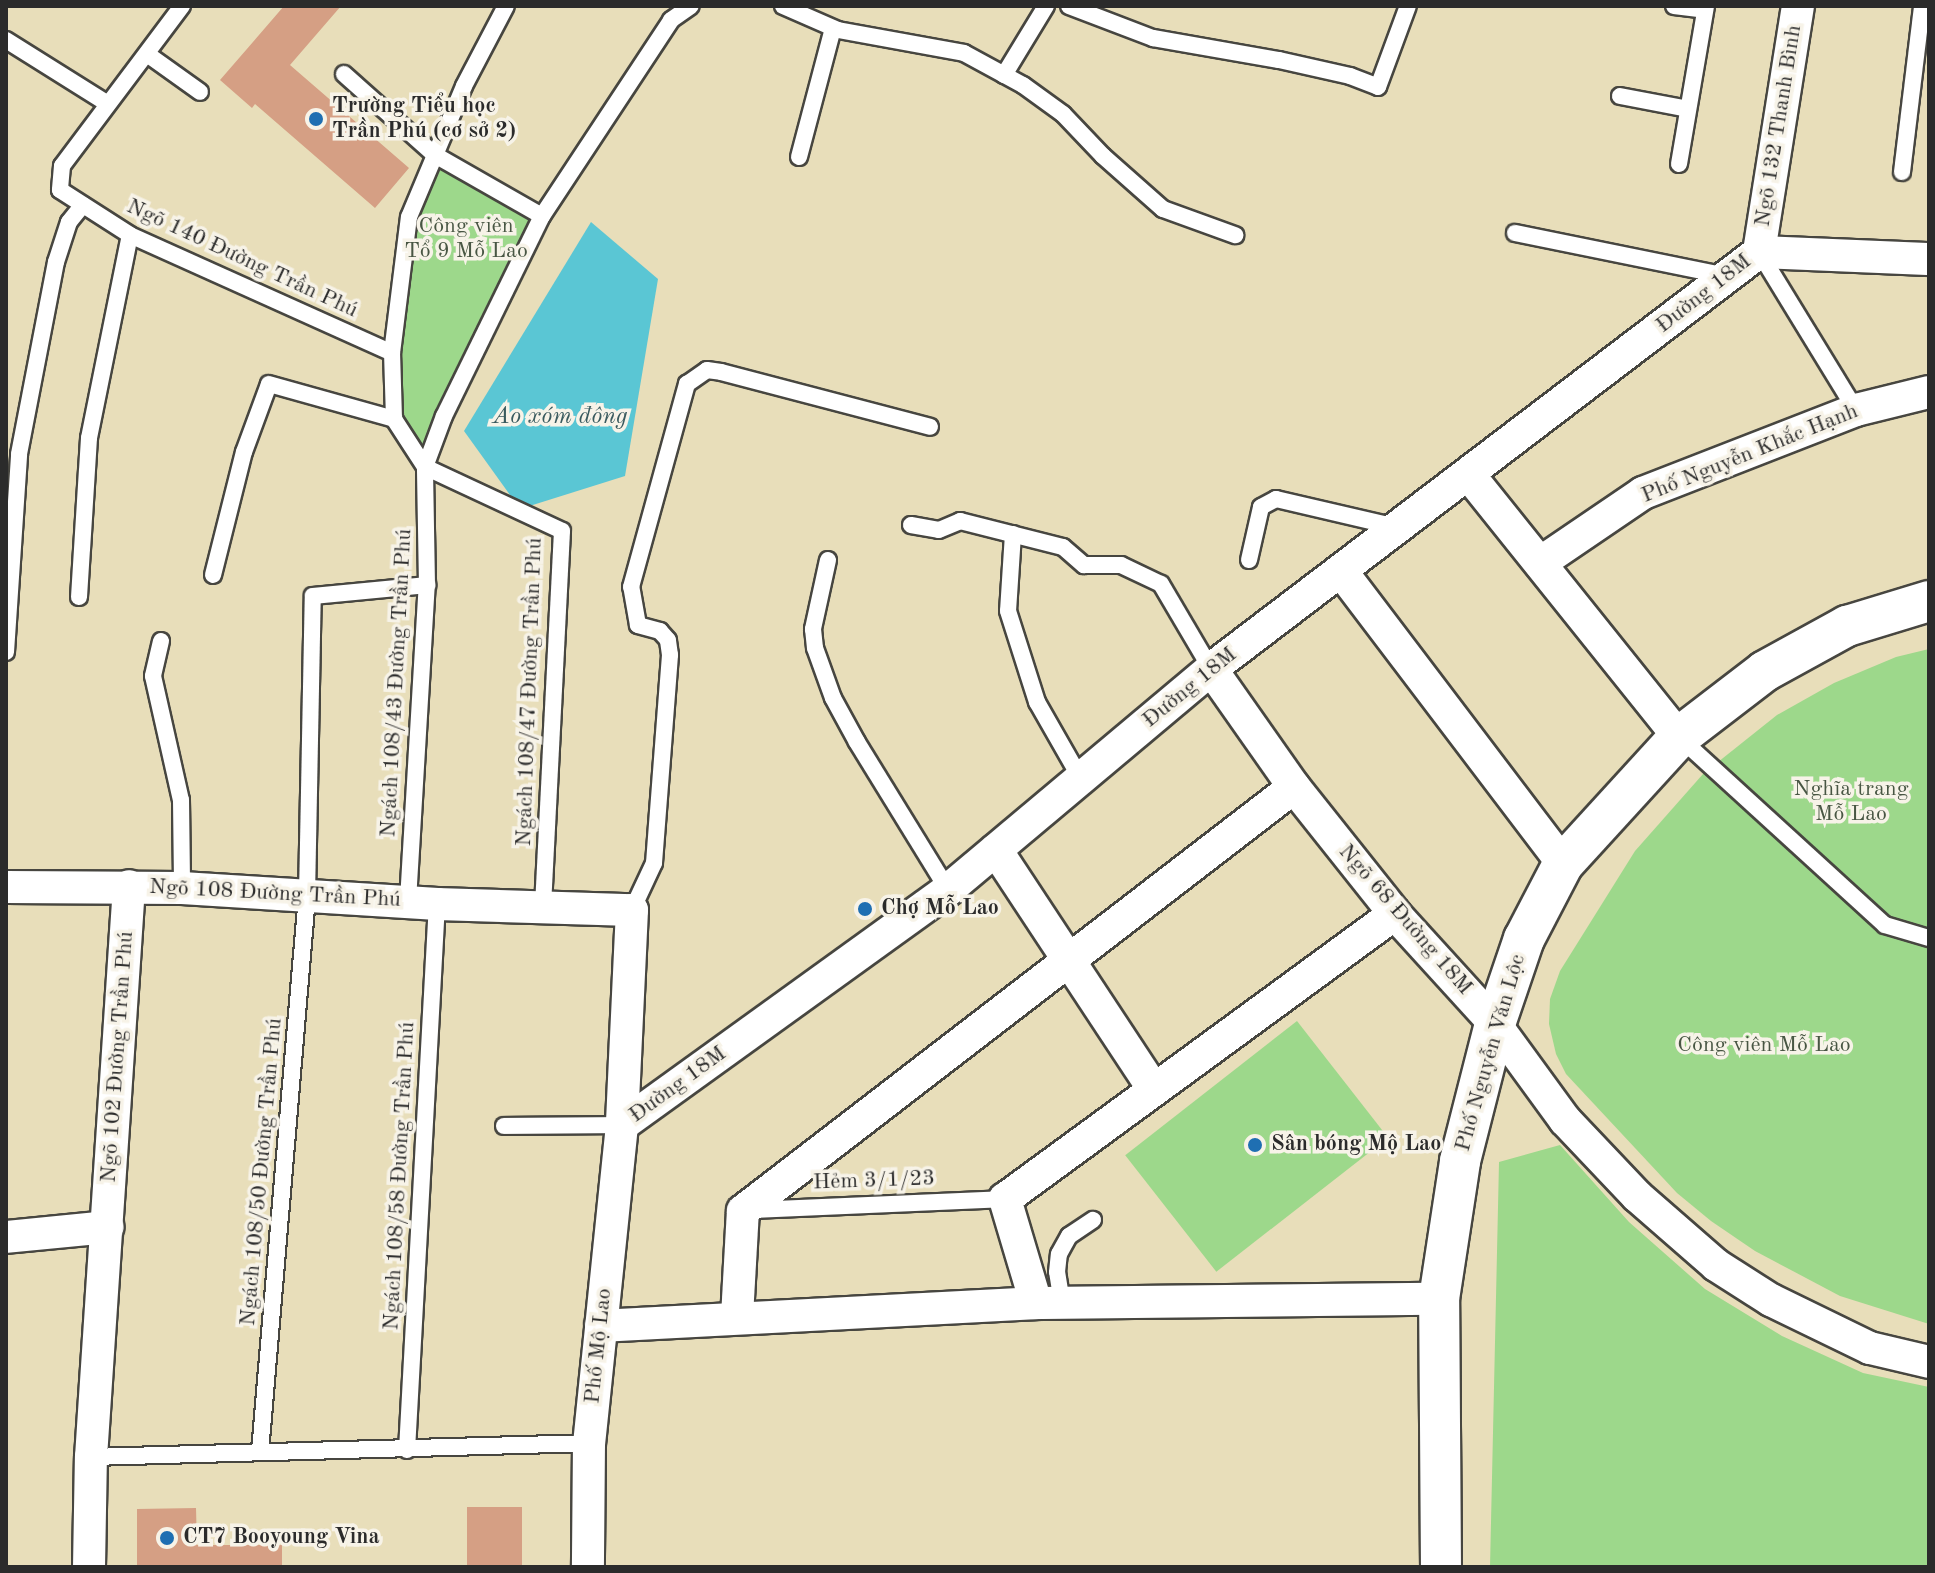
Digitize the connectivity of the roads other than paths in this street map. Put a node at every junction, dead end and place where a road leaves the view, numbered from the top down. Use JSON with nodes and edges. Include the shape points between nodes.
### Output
{"nodes":[{"id":1,"x":182,"y":6,"type":"edge"},
{"id":2,"x":506,"y":6,"type":"edge"},
{"id":3,"x":691,"y":6,"type":"edge"},
{"id":4,"x":783,"y":6,"type":"edge"},
{"id":5,"x":1046,"y":6,"type":"edge"},
{"id":6,"x":1069,"y":6,"type":"edge"},
{"id":7,"x":1408,"y":6,"type":"edge"},
{"id":8,"x":1674,"y":6,"type":"edge"},
{"id":9,"x":1798,"y":6,"type":"edge"},
{"id":10,"x":1922,"y":6,"type":"edge"},
{"id":11,"x":1705,"y":8,"type":"edge"},
{"id":12,"x":833,"y":28,"type":"junction"},
{"id":13,"x":6,"y":40,"type":"edge"},
{"id":14,"x":147,"y":54,"type":"junction"},
{"id":15,"x":344,"y":74,"type":"dead end"},
{"id":16,"x":1004,"y":75,"type":"junction"},
{"id":17,"x":200,"y":92,"type":"dead end"},
{"id":18,"x":1620,"y":96,"type":"dead end"},
{"id":19,"x":108,"y":104,"type":"junction"},
{"id":20,"x":1688,"y":109,"type":"junction"},
{"id":21,"x":435,"y":155,"type":"junction"},
{"id":22,"x":799,"y":157,"type":"dead end"},
{"id":23,"x":1679,"y":164,"type":"dead end"},
{"id":24,"x":1902,"y":172,"type":"dead end"},
{"id":25,"x":83,"y":205,"type":"junction"},
{"id":26,"x":542,"y":216,"type":"junction"},
{"id":27,"x":1515,"y":233,"type":"dead end"},
{"id":28,"x":130,"y":235,"type":"junction"},
{"id":29,"x":1235,"y":235,"type":"dead end"},
{"id":30,"x":1759,"y":252,"type":"junction"},
{"id":31,"x":1929,"y":259,"type":"edge"},
{"id":32,"x":1727,"y":277,"type":"junction"},
{"id":33,"x":392,"y":353,"type":"junction"},
{"id":34,"x":1929,"y":392,"type":"edge"},
{"id":35,"x":1856,"y":410,"type":"junction"},
{"id":36,"x":394,"y":419,"type":"junction"},
{"id":37,"x":930,"y":427,"type":"dead end"},
{"id":38,"x":12,"y":453,"type":"edge"},
{"id":39,"x":425,"y":467,"type":"junction"},
{"id":40,"x":1469,"y":475,"type":"junction"},
{"id":41,"x":911,"y":525,"type":"dead end"},
{"id":42,"x":1398,"y":528,"type":"junction"},
{"id":43,"x":1013,"y":534,"type":"junction"},
{"id":44,"x":828,"y":560,"type":"dead end"},
{"id":45,"x":1249,"y":560,"type":"dead end"},
{"id":46,"x":1540,"y":563,"type":"junction"},
{"id":47,"x":1341,"y":571,"type":"junction"},
{"id":48,"x":213,"y":575,"type":"dead end"},
{"id":49,"x":427,"y":585,"type":"junction"},
{"id":50,"x":79,"y":597,"type":"dead end"},
{"id":51,"x":1929,"y":601,"type":"edge"},
{"id":52,"x":161,"y":641,"type":"dead end"},
{"id":53,"x":6,"y":652,"type":"edge"},
{"id":54,"x":1211,"y":669,"type":"junction"},
{"id":55,"x":1679,"y":737,"type":"junction"},
{"id":56,"x":1081,"y":779,"type":"junction"},
{"id":57,"x":1294,"y":787,"type":"junction"},
{"id":58,"x":996,"y":850,"type":"junction"},
{"id":59,"x":1563,"y":864,"type":"junction"},
{"id":60,"x":129,"y":886,"type":"junction"},
{"id":61,"x":6,"y":887,"type":"edge"},
{"id":62,"x":182,"y":888,"type":"junction"},
{"id":63,"x":948,"y":890,"type":"junction"},
{"id":64,"x":307,"y":896,"type":"junction"},
{"id":65,"x":423,"y":902,"type":"junction"},
{"id":66,"x":543,"y":906,"type":"junction"},
{"id":67,"x":632,"y":910,"type":"junction"},
{"id":68,"x":1395,"y":914,"type":"junction"},
{"id":69,"x":1929,"y":938,"type":"edge"},
{"id":70,"x":1067,"y":959,"type":"junction"},
{"id":71,"x":1495,"y":1024,"type":"junction"},
{"id":72,"x":1153,"y":1088,"type":"junction"},
{"id":73,"x":622,"y":1125,"type":"junction"},
{"id":74,"x":504,"y":1126,"type":"dead end"},
{"id":75,"x":1005,"y":1199,"type":"junction"},
{"id":76,"x":743,"y":1211,"type":"junction"},
{"id":77,"x":1093,"y":1220,"type":"dead end"},
{"id":78,"x":108,"y":1227,"type":"junction"},
{"id":79,"x":6,"y":1237,"type":"edge"},
{"id":80,"x":1439,"y":1299,"type":"junction"},
{"id":81,"x":1049,"y":1303,"type":"junction"},
{"id":82,"x":737,"y":1317,"type":"junction"},
{"id":83,"x":601,"y":1326,"type":"junction"},
{"id":84,"x":1929,"y":1362,"type":"edge"},
{"id":85,"x":589,"y":1443,"type":"junction"},
{"id":86,"x":407,"y":1450,"type":"junction"},
{"id":87,"x":260,"y":1452,"type":"junction"},
{"id":88,"x":91,"y":1457,"type":"junction"},
{"id":89,"x":89,"y":1567,"type":"edge"},
{"id":90,"x":588,"y":1567,"type":"edge"},
{"id":91,"x":1441,"y":1567,"type":"edge"}],
"edges":[{"from":1,"to":14,"type":"lane"},
{"from":2,"to":21,"type":"lane"},
{"from":3,"to":26,"type":"lane","via":[[671,20]]},
{"from":4,"to":12,"type":"lane"},
{"from":5,"to":16,"type":"lane"},
{"from":6,"to":7,"type":"lane","via":[[1153,38],[1279,60],[1378,87]]},
{"from":8,"to":11,"type":"lane"},
{"from":9,"to":30,"type":"street","name":"Ngõ 132 Thanh Bình"},
{"from":10,"to":24,"type":"lane"},
{"from":11,"to":20,"type":"lane"},
{"from":12,"to":16,"type":"lane","via":[[964,53]]},
{"from":12,"to":22,"type":"lane"},
{"from":13,"to":19,"type":"lane"},
{"from":14,"to":17,"type":"lane"},
{"from":14,"to":19,"type":"lane"},
{"from":15,"to":21,"type":"lane"},
{"from":16,"to":29,"type":"lane","via":[[1063,114],[1163,209]]},
{"from":18,"to":20,"type":"lane"},
{"from":19,"to":25,"type":"lane","name":"Ngõ 140 Đường Trần Phú","via":[[62,166],[60,190]]},
{"from":20,"to":23,"type":"lane"},
{"from":21,"to":26,"type":"lane"},
{"from":21,"to":33,"type":"lane","via":[[409,217]]},
{"from":25,"to":28,"type":"lane","name":"Ngõ 140 Đường Trần Phú"},
{"from":25,"to":38,"type":"lane","via":[[69,222],[56,262]]},
{"from":26,"to":39,"type":"lane","via":[[444,416]]},
{"from":27,"to":32,"type":"lane"},
{"from":28,"to":33,"type":"lane","name":"Ngõ 140 Đường Trần Phú"},
{"from":28,"to":50,"type":"lane","via":[[89,438]]},
{"from":30,"to":31,"type":"street"},
{"from":30,"to":32,"type":"street","name":"Đường 18M"},
{"from":30,"to":35,"type":"lane","name":"Ngõ 132 Thanh Bình"},
{"from":32,"to":40,"type":"street","name":"Đường 18M"},
{"from":33,"to":36,"type":"lane"},
{"from":34,"to":35,"type":"street","name":"Phố Nguyễn Khắc Hạnh"},
{"from":35,"to":46,"type":"street","name":"Phố Nguyễn Khắc Hạnh","via":[[1643,493]]},
{"from":36,"to":39,"type":"lane"},
{"from":36,"to":48,"type":"lane","via":[[269,384],[244,452]]},
{"from":37,"to":67,"type":"lane","via":[[721,372],[707,370],[687,384],[631,587],[638,625],[660,631],[670,655],[654,863]]},
{"from":38,"to":53,"type":"lane"},
{"from":39,"to":49,"type":"lane","name":"Ngách 108/43 Đường Trần Phú"},
{"from":39,"to":66,"type":"lane","name":"Ngách 108/47 Đường Trần Phú","via":[[562,531]]},
{"from":40,"to":42,"type":"street","name":"Đường 18M"},
{"from":40,"to":46,"type":"street"},
{"from":41,"to":43,"type":"lane","via":[[939,530],[960,521]]},
{"from":42,"to":45,"type":"lane","via":[[1276,499],[1261,507]]},
{"from":42,"to":47,"type":"street","name":"Đường 18M"},
{"from":43,"to":54,"type":"lane","via":[[1063,547],[1084,565],[1121,565],[1161,584]]},
{"from":43,"to":56,"type":"lane","via":[[1008,611],[1037,702]]},
{"from":44,"to":63,"type":"lane","via":[[813,629],[833,698]]},
{"from":46,"to":55,"type":"street"},
{"from":47,"to":54,"type":"street","name":"Đường 18M"},
{"from":47,"to":59,"type":"street"},
{"from":49,"to":64,"type":"lane","name":"Ngách 108/50 Đường Trần Phú","via":[[313,596]]},
{"from":49,"to":65,"type":"lane","name":"Ngách 108/43 Đường Trần Phú"},
{"from":51,"to":55,"type":"street","name":"Phố Nguyễn Văn Lộc","via":[[1847,626],[1765,671]]},
{"from":52,"to":62,"type":"lane","via":[[153,676],[181,800]]},
{"from":54,"to":56,"type":"street","name":"Đường 18M"},
{"from":54,"to":57,"type":"street","name":"Ngõ 68 Đường 18M"},
{"from":55,"to":59,"type":"street","name":"Phố Nguyễn Văn Lộc"},
{"from":55,"to":69,"type":"lane","via":[[1885,925]]},
{"from":56,"to":58,"type":"street","name":"Đường 18M"},
{"from":57,"to":68,"type":"street","name":"Ngõ 68 Đường 18M"},
{"from":57,"to":70,"type":"street"},
{"from":58,"to":63,"type":"street","name":"Đường 18M"},
{"from":58,"to":70,"type":"street"},
{"from":59,"to":71,"type":"street","name":"Phố Nguyễn Văn Lộc","via":[[1524,939]]},
{"from":60,"to":61,"type":"street","name":"Ngõ 108 Đường Trần Phú"},
{"from":60,"to":62,"type":"street","name":"Ngõ 108 Đường Trần Phú"},
{"from":60,"to":78,"type":"street","name":"Ngõ 102 Đường Trần Phú"},
{"from":62,"to":64,"type":"street","name":"Ngõ 108 Đường Trần Phú"},
{"from":63,"to":73,"type":"street","name":"Đường 18M"},
{"from":64,"to":65,"type":"street","name":"Ngõ 108 Đường Trần Phú"},
{"from":64,"to":87,"type":"lane","name":"Ngách 108/50 Đường Trần Phú"},
{"from":65,"to":66,"type":"street","name":"Ngõ 108 Đường Trần Phú"},
{"from":65,"to":86,"type":"lane","name":"Ngách 108/58 Đường Trần Phú"},
{"from":66,"to":67,"type":"street","name":"Ngõ 108 Đường Trần Phú"},
{"from":67,"to":73,"type":"street","name":"Phố Mộ Lao"},
{"from":68,"to":71,"type":"street","name":"Ngõ 68 Đường 18M"},
{"from":68,"to":72,"type":"street"},
{"from":70,"to":72,"type":"street"},
{"from":70,"to":76,"type":"street"},
{"from":71,"to":80,"type":"street","name":"Phố Nguyễn Văn Lộc","via":[[1460,1161]]},
{"from":71,"to":84,"type":"street","name":"Ngõ 68 Đường 18M","via":[[1565,1120],[1637,1196],[1716,1265],[1824,1328],[1870,1348]]},
{"from":72,"to":75,"type":"street"},
{"from":73,"to":74,"type":"lane"},
{"from":73,"to":83,"type":"street","name":"Phố Mộ Lao"},
{"from":75,"to":76,"type":"lane","name":"Hẻm 3/1/23"},
{"from":75,"to":81,"type":"street"},
{"from":76,"to":82,"type":"street"},
{"from":77,"to":81,"type":"lane","via":[[1069,1236],[1059,1254]]},
{"from":78,"to":79,"type":"street"},
{"from":78,"to":88,"type":"street","name":"Ngõ 102 Đường Trần Phú"},
{"from":80,"to":81,"type":"street"},
{"from":80,"to":91,"type":"street","name":"Phố Nguyễn Văn Lộc"},
{"from":81,"to":82,"type":"street"},
{"from":82,"to":83,"type":"street"},
{"from":83,"to":85,"type":"street","name":"Phố Mộ Lao"},
{"from":85,"to":86,"type":"lane"},
{"from":85,"to":90,"type":"street","name":"Phố Mộ Lao"},
{"from":86,"to":87,"type":"lane"},
{"from":87,"to":88,"type":"lane"},
{"from":88,"to":89,"type":"street","name":"Ngõ 102 Đường Trần Phú"}]}
